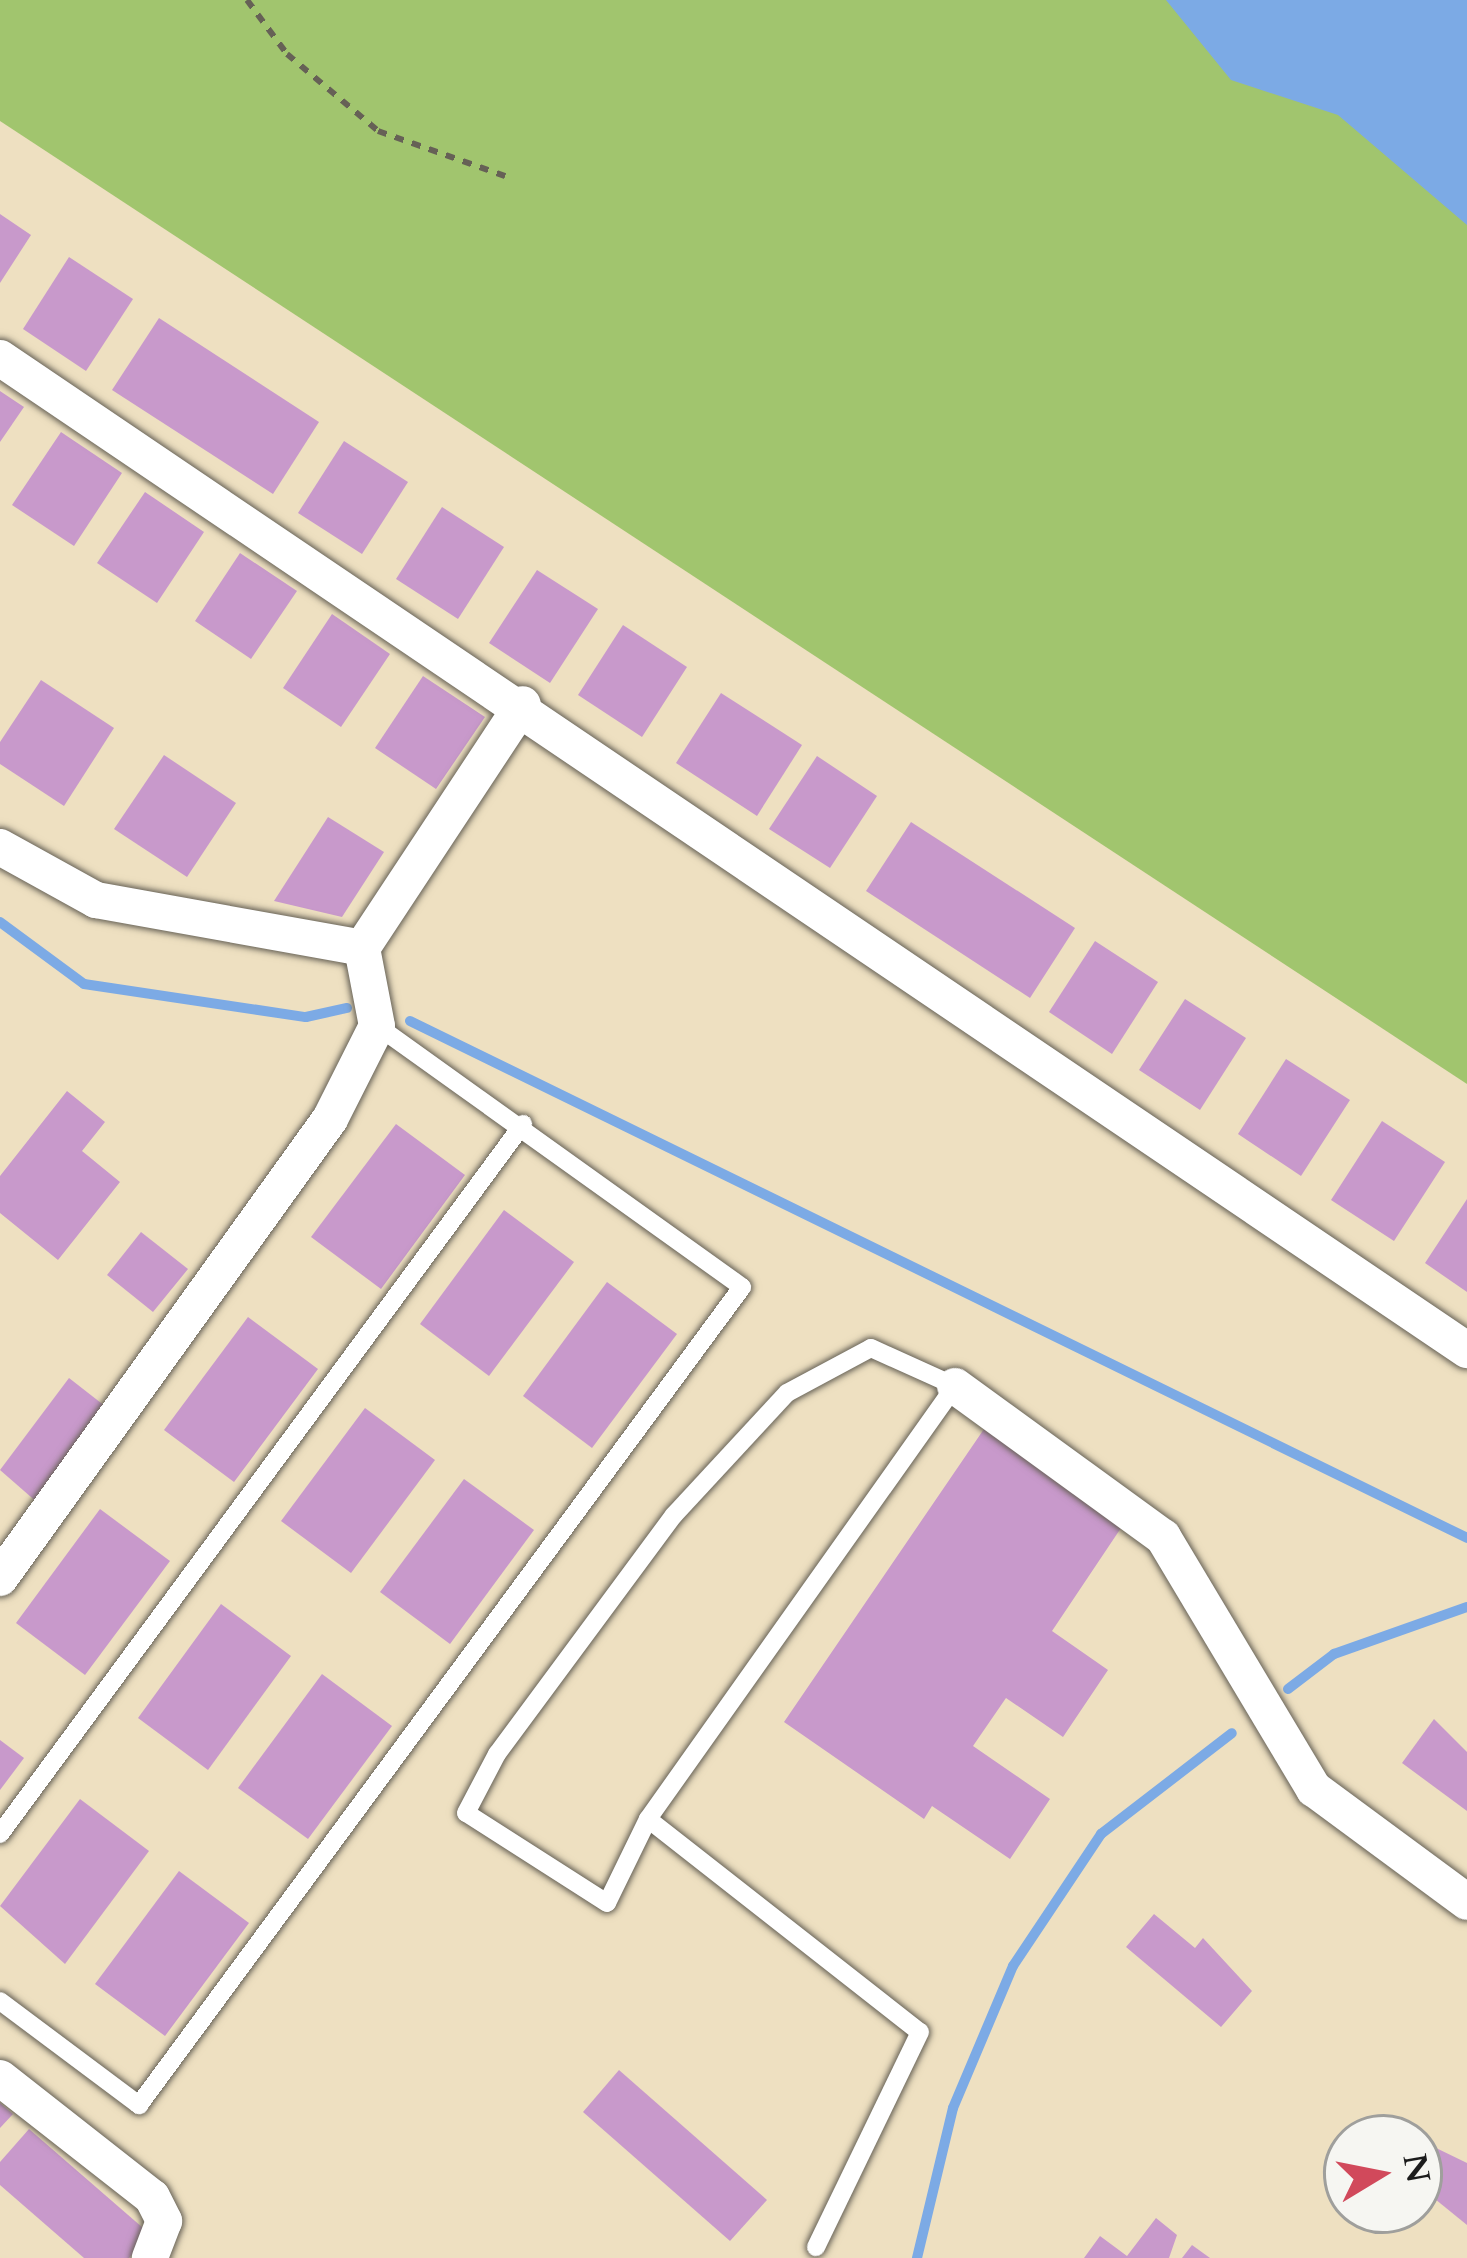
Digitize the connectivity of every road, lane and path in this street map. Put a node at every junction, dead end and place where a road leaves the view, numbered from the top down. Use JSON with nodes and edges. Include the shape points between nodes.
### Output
{"nodes":[{"id":1,"x":247,"y":0,"type":"edge"},
{"id":2,"x":505,"y":176,"type":"dead end"},
{"id":3,"x":0,"y":358,"type":"edge"},
{"id":4,"x":523,"y":704,"type":"junction"},
{"id":5,"x":0,"y":847,"type":"edge"},
{"id":6,"x":362,"y":948,"type":"junction"},
{"id":7,"x":377,"y":1026,"type":"junction"},
{"id":8,"x":523,"y":1124,"type":"junction"},
{"id":9,"x":1467,"y":1350,"type":"edge"},
{"id":10,"x":956,"y":1386,"type":"junction"},
{"id":11,"x":0,"y":1578,"type":"edge"},
{"id":12,"x":648,"y":1819,"type":"junction"},
{"id":13,"x":0,"y":1834,"type":"edge"},
{"id":14,"x":1467,"y":1902,"type":"edge"},
{"id":15,"x":0,"y":2001,"type":"edge"},
{"id":16,"x":0,"y":2078,"type":"edge"},
{"id":17,"x":815,"y":2247,"type":"dead end"},
{"id":18,"x":157,"y":2255,"type":"edge"}],
"edges":[{"from":1,"to":2,"type":"path","via":[[287,54],[378,131]]},
{"from":3,"to":4,"type":"street"},
{"from":4,"to":6,"type":"street"},
{"from":4,"to":9,"type":"street"},
{"from":5,"to":6,"type":"street","via":[[96,900]]},
{"from":6,"to":7,"type":"street"},
{"from":7,"to":8,"type":"lane"},
{"from":7,"to":11,"type":"street","via":[[330,1118]]},
{"from":8,"to":13,"type":"lane"},
{"from":8,"to":15,"type":"lane","via":[[742,1287],[139,2105]]},
{"from":10,"to":12,"type":"lane"},
{"from":10,"to":12,"type":"lane","via":[[871,1348],[787,1394],[674,1515],[466,1813],[607,1903]]},
{"from":10,"to":14,"type":"street","via":[[1163,1538],[1314,1789]]},
{"from":12,"to":17,"type":"lane","via":[[920,2032]]},
{"from":16,"to":18,"type":"street","via":[[152,2197],[164,2221]]}]}
